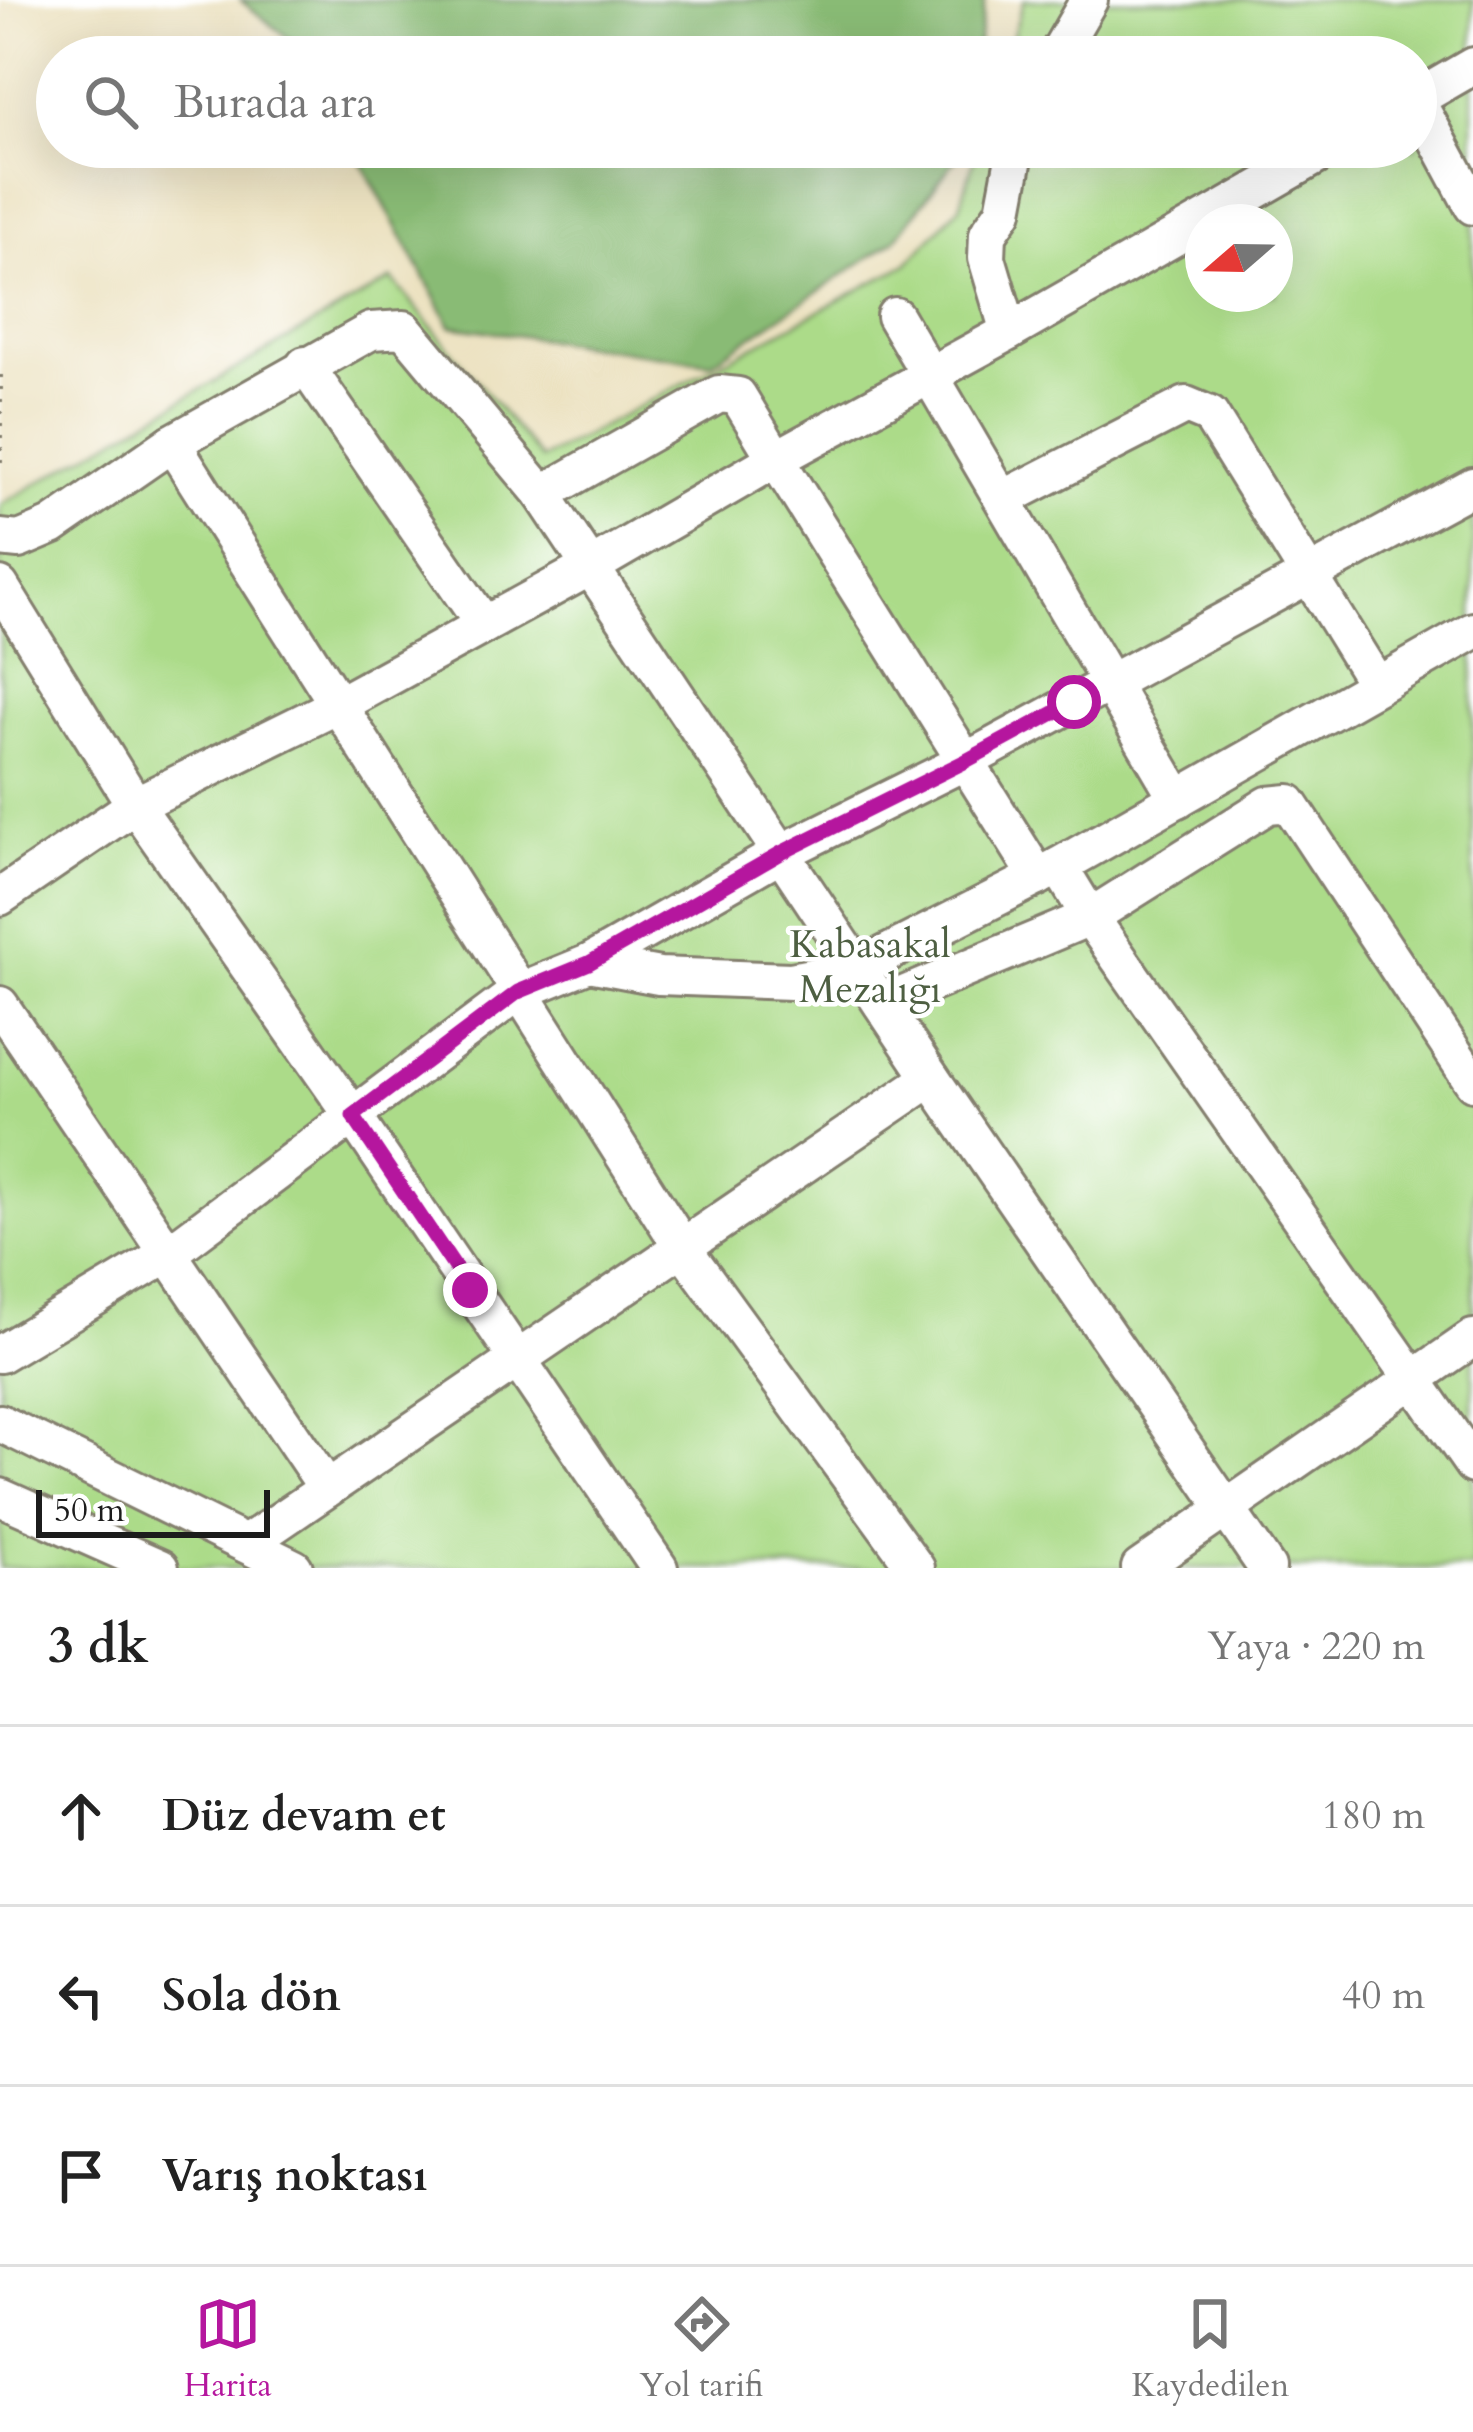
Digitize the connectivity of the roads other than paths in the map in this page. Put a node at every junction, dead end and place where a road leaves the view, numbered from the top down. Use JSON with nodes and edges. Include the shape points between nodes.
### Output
{"nodes":[{"id":1,"x":1088,"y":0,"type":"edge"},
{"id":2,"x":1068,"y":36,"type":"edge"},
{"id":3,"x":1473,"y":66,"type":"edge"},
{"id":4,"x":1437,"y":87,"type":"edge"},
{"id":5,"x":1437,"y":139,"type":"edge"},
{"id":6,"x":1012,"y":168,"type":"edge"},
{"id":7,"x":1295,"y":168,"type":"edge"},
{"id":8,"x":1473,"y":206,"type":"edge"},
{"id":9,"x":895,"y":316,"type":"dead end"},
{"id":10,"x":1009,"y":332,"type":"junction"},
{"id":11,"x":305,"y":365,"type":"junction"},
{"id":12,"x":931,"y":375,"type":"junction"},
{"id":13,"x":172,"y":443,"type":"junction"},
{"id":14,"x":776,"y":459,"type":"junction"},
{"id":15,"x":1473,"y":486,"type":"edge"},
{"id":16,"x":542,"y":494,"type":"junction"},
{"id":17,"x":1003,"y":499,"type":"junction"},
{"id":18,"x":0,"y":538,"type":"edge"},
{"id":19,"x":592,"y":566,"type":"junction"},
{"id":20,"x":1308,"y":576,"type":"junction"},
{"id":21,"x":0,"y":586,"type":"edge"},
{"id":22,"x":484,"y":625,"type":"junction"},
{"id":23,"x":1473,"y":632,"type":"edge"},
{"id":24,"x":1111,"y":682,"type":"junction"},
{"id":25,"x":1377,"y":685,"type":"junction"},
{"id":26,"x":338,"y":705,"type":"junction"},
{"id":27,"x":964,"y":762,"type":"junction"},
{"id":28,"x":1178,"y":799,"type":"junction"},
{"id":29,"x":135,"y":805,"type":"junction"},
{"id":30,"x":781,"y":853,"type":"junction"},
{"id":31,"x":1049,"y":871,"type":"junction"},
{"id":32,"x":0,"y":897,"type":"edge"},
{"id":33,"x":1090,"y":917,"type":"junction"},
{"id":34,"x":589,"y":963,"type":"junction"},
{"id":35,"x":857,"y":968,"type":"junction"},
{"id":36,"x":518,"y":992,"type":"junction"},
{"id":37,"x":882,"y":1004,"type":"junction"},
{"id":38,"x":0,"y":1005,"type":"edge"},
{"id":39,"x":931,"y":1078,"type":"junction"},
{"id":40,"x":1473,"y":1082,"type":"edge"},
{"id":41,"x":353,"y":1116,"type":"junction"},
{"id":42,"x":682,"y":1247,"type":"junction"},
{"id":43,"x":169,"y":1253,"type":"junction"},
{"id":44,"x":1473,"y":1338,"type":"edge"},
{"id":45,"x":0,"y":1354,"type":"edge"},
{"id":46,"x":516,"y":1360,"type":"junction"},
{"id":47,"x":1413,"y":1380,"type":"junction"},
{"id":48,"x":0,"y":1423,"type":"edge"},
{"id":49,"x":1473,"y":1465,"type":"edge"},
{"id":50,"x":327,"y":1488,"type":"junction"},
{"id":51,"x":0,"y":1497,"type":"edge"},
{"id":52,"x":1226,"y":1509,"type":"junction"},
{"id":53,"x":246,"y":1544,"type":"junction"},
{"id":54,"x":160,"y":1568,"type":"edge"},
{"id":55,"x":294,"y":1568,"type":"edge"},
{"id":56,"x":659,"y":1568,"type":"edge"},
{"id":57,"x":916,"y":1568,"type":"edge"},
{"id":58,"x":1140,"y":1568,"type":"edge"},
{"id":59,"x":1268,"y":1568,"type":"edge"}],
"edges":[{"from":1,"to":2,"type":"lane"},
{"from":3,"to":4,"type":"lane"},
{"from":5,"to":8,"type":"lane"},
{"from":6,"to":10,"type":"lane","via":[[987,258]]},
{"from":7,"to":10,"type":"lane"},
{"from":9,"to":12,"type":"lane"},
{"from":10,"to":12,"type":"lane"},
{"from":11,"to":13,"type":"lane"},
{"from":11,"to":16,"type":"lane","via":[[370,331],[404,329]]},
{"from":11,"to":22,"type":"lane"},
{"from":12,"to":14,"type":"lane"},
{"from":12,"to":17,"type":"lane"},
{"from":13,"to":18,"type":"lane","via":[[52,526],[19,540]]},
{"from":13,"to":26,"type":"lane"},
{"from":14,"to":16,"type":"lane","via":[[737,396],[718,394]]},
{"from":14,"to":19,"type":"lane"},
{"from":14,"to":27,"type":"lane"},
{"from":15,"to":20,"type":"lane"},
{"from":16,"to":19,"type":"lane"},
{"from":17,"to":20,"type":"lane","via":[[1186,405],[1210,415]]},
{"from":17,"to":24,"type":"lane"},
{"from":19,"to":22,"type":"lane"},
{"from":19,"to":30,"type":"lane"},
{"from":20,"to":24,"type":"lane"},
{"from":20,"to":25,"type":"lane"},
{"from":21,"to":29,"type":"lane"},
{"from":22,"to":26,"type":"lane"},
{"from":23,"to":25,"type":"lane"},
{"from":24,"to":27,"type":"lane"},
{"from":24,"to":28,"type":"lane"},
{"from":25,"to":28,"type":"lane"},
{"from":26,"to":29,"type":"lane"},
{"from":26,"to":36,"type":"lane"},
{"from":27,"to":30,"type":"lane"},
{"from":27,"to":31,"type":"lane"},
{"from":28,"to":31,"type":"lane"},
{"from":29,"to":32,"type":"lane"},
{"from":29,"to":41,"type":"lane"},
{"from":30,"to":34,"type":"lane"},
{"from":30,"to":35,"type":"lane"},
{"from":31,"to":33,"type":"lane"},
{"from":31,"to":35,"type":"lane"},
{"from":33,"to":37,"type":"lane"},
{"from":33,"to":40,"type":"lane","via":[[1268,805],[1289,803]]},
{"from":33,"to":47,"type":"lane"},
{"from":34,"to":35,"type":"lane","via":[[659,976],[791,981]]},
{"from":34,"to":36,"type":"lane"},
{"from":35,"to":37,"type":"lane"},
{"from":36,"to":41,"type":"lane"},
{"from":36,"to":42,"type":"lane"},
{"from":37,"to":39,"type":"lane"},
{"from":38,"to":43,"type":"lane"},
{"from":39,"to":42,"type":"lane"},
{"from":39,"to":52,"type":"lane"},
{"from":41,"to":43,"type":"lane"},
{"from":41,"to":46,"type":"lane"},
{"from":42,"to":46,"type":"lane"},
{"from":42,"to":57,"type":"lane"},
{"from":43,"to":45,"type":"lane"},
{"from":43,"to":50,"type":"lane"},
{"from":44,"to":47,"type":"lane"},
{"from":46,"to":50,"type":"lane"},
{"from":46,"to":56,"type":"lane"},
{"from":47,"to":49,"type":"lane"},
{"from":47,"to":52,"type":"lane"},
{"from":48,"to":53,"type":"lane"},
{"from":50,"to":53,"type":"lane"},
{"from":51,"to":54,"type":"lane"},
{"from":52,"to":58,"type":"lane"},
{"from":52,"to":59,"type":"lane"},
{"from":53,"to":55,"type":"lane"}]}
